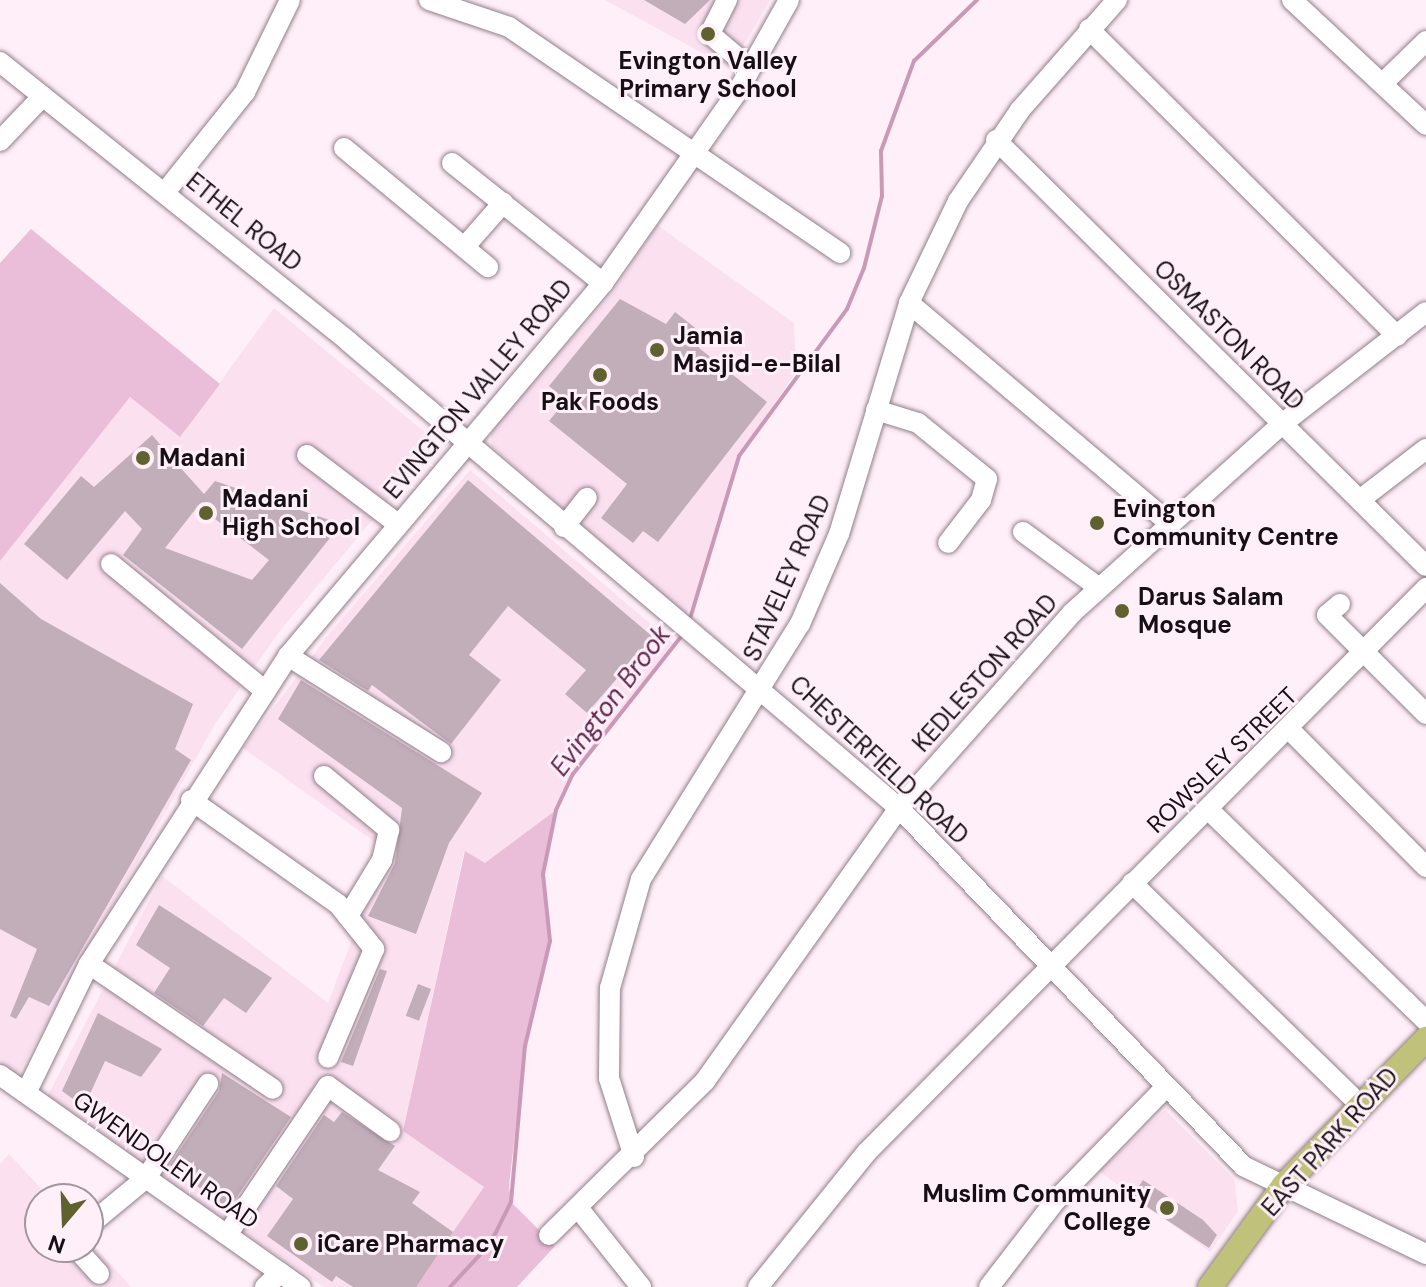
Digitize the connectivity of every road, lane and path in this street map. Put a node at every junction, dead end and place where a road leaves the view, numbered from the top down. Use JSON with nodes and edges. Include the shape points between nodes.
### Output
{"nodes":[{"id":1,"x":290,"y":0,"type":"edge"},
{"id":2,"x":429,"y":0,"type":"edge"},
{"id":3,"x":727,"y":0,"type":"edge"},
{"id":4,"x":789,"y":0,"type":"edge"},
{"id":5,"x":1117,"y":0,"type":"edge"},
{"id":6,"x":1304,"y":4,"type":"edge"},
{"id":7,"x":1089,"y":29,"type":"junction"},
{"id":8,"x":1426,"y":41,"type":"edge"},
{"id":9,"x":0,"y":62,"type":"edge"},
{"id":10,"x":750,"y":68,"type":"junction"},
{"id":11,"x":1383,"y":83,"type":"junction"},
{"id":12,"x":43,"y":96,"type":"junction"},
{"id":13,"x":1426,"y":125,"type":"edge"},
{"id":14,"x":996,"y":140,"type":"junction"},
{"id":15,"x":0,"y":141,"type":"edge"},
{"id":16,"x":344,"y":148,"type":"dead end"},
{"id":17,"x":697,"y":150,"type":"junction"},
{"id":18,"x":452,"y":163,"type":"dead end"},
{"id":19,"x":166,"y":191,"type":"junction"},
{"id":20,"x":503,"y":203,"type":"junction"},
{"id":21,"x":467,"y":244,"type":"junction"},
{"id":22,"x":840,"y":253,"type":"dead end"},
{"id":23,"x":488,"y":267,"type":"dead end"},
{"id":24,"x":603,"y":283,"type":"junction"},
{"id":25,"x":909,"y":303,"type":"junction"},
{"id":26,"x":1426,"y":312,"type":"edge"},
{"id":27,"x":1397,"y":336,"type":"junction"},
{"id":28,"x":876,"y":410,"type":"junction"},
{"id":29,"x":1282,"y":424,"type":"junction"},
{"id":30,"x":456,"y":435,"type":"junction"},
{"id":31,"x":1426,"y":449,"type":"edge"},
{"id":32,"x":307,"y":455,"type":"dead end"},
{"id":33,"x":587,"y":498,"type":"dead end"},
{"id":34,"x":1361,"y":499,"type":"junction"},
{"id":35,"x":1169,"y":523,"type":"junction"},
{"id":36,"x":398,"y":524,"type":"junction"},
{"id":37,"x":564,"y":527,"type":"junction"},
{"id":38,"x":1023,"y":532,"type":"dead end"},
{"id":39,"x":948,"y":543,"type":"dead end"},
{"id":40,"x":111,"y":564,"type":"dead end"},
{"id":41,"x":1426,"y":566,"type":"edge"},
{"id":42,"x":1098,"y":587,"type":"junction"},
{"id":43,"x":1426,"y":588,"type":"edge"},
{"id":44,"x":1340,"y":604,"type":"dead end"},
{"id":45,"x":1365,"y":654,"type":"junction"},
{"id":46,"x":288,"y":656,"type":"junction"},
{"id":47,"x":765,"y":690,"type":"junction"},
{"id":48,"x":265,"y":691,"type":"junction"},
{"id":49,"x":1426,"y":714,"type":"edge"},
{"id":50,"x":1291,"y":731,"type":"junction"},
{"id":51,"x":441,"y":752,"type":"dead end"},
{"id":52,"x":324,"y":776,"type":"dead end"},
{"id":53,"x":191,"y":800,"type":"junction"},
{"id":54,"x":899,"y":808,"type":"junction"},
{"id":55,"x":1208,"y":809,"type":"junction"},
{"id":56,"x":1426,"y":867,"type":"edge"},
{"id":57,"x":1132,"y":883,"type":"junction"},
{"id":58,"x":353,"y":921,"type":"junction"},
{"id":59,"x":89,"y":964,"type":"junction"},
{"id":60,"x":1051,"y":967,"type":"junction"},
{"id":61,"x":1426,"y":1021,"type":"edge"},
{"id":62,"x":1426,"y":1039,"type":"edge"},
{"id":63,"x":328,"y":1058,"type":"dead end"},
{"id":64,"x":1,"y":1079,"type":"edge"},
{"id":65,"x":208,"y":1084,"type":"dead end"},
{"id":66,"x":1166,"y":1087,"type":"junction"},
{"id":67,"x":273,"y":1089,"type":"dead end"},
{"id":68,"x":26,"y":1093,"type":"junction"},
{"id":69,"x":1359,"y":1104,"type":"junction"},
{"id":70,"x":390,"y":1131,"type":"dead end"},
{"id":71,"x":634,"y":1157,"type":"junction"},
{"id":72,"x":146,"y":1178,"type":"junction"},
{"id":73,"x":1284,"y":1185,"type":"junction"},
{"id":74,"x":579,"y":1209,"type":"junction"},
{"id":75,"x":104,"y":1213,"type":"edge"},
{"id":76,"x":227,"y":1235,"type":"junction"},
{"id":77,"x":549,"y":1235,"type":"dead end"},
{"id":78,"x":1426,"y":1254,"type":"edge"},
{"id":79,"x":89,"y":1263,"type":"edge"},
{"id":80,"x":99,"y":1274,"type":"dead end"},
{"id":81,"x":272,"y":1280,"type":"edge"},
{"id":82,"x":301,"y":1287,"type":"edge"},
{"id":83,"x":641,"y":1287,"type":"edge"},
{"id":84,"x":758,"y":1287,"type":"edge"},
{"id":85,"x":989,"y":1287,"type":"edge"},
{"id":86,"x":1210,"y":1287,"type":"edge"}],
"edges":[{"from":1,"to":19,"type":"street","via":[[245,92]]},
{"from":2,"to":17,"type":"street","via":[[509,27]]},
{"from":3,"to":10,"type":"street","via":[[710,34]]},
{"from":4,"to":10,"type":"street","name":"EVINGTON VALLEY ROAD"},
{"from":5,"to":7,"type":"street","name":"STAVELEY ROAD"},
{"from":6,"to":11,"type":"street"},
{"from":7,"to":14,"type":"street","name":"STAVELEY ROAD"},
{"from":7,"to":27,"type":"street"},
{"from":8,"to":11,"type":"street"},
{"from":9,"to":12,"type":"street","name":"ETHEL ROAD"},
{"from":10,"to":17,"type":"street","name":"EVINGTON VALLEY ROAD"},
{"from":11,"to":13,"type":"street"},
{"from":12,"to":15,"type":"street"},
{"from":12,"to":19,"type":"street","name":"ETHEL ROAD"},
{"from":14,"to":25,"type":"street","name":"STAVELEY ROAD"},
{"from":14,"to":29,"type":"street","name":"OSMASTON ROAD"},
{"from":16,"to":21,"type":"street"},
{"from":17,"to":22,"type":"street"},
{"from":17,"to":24,"type":"street","name":"EVINGTON VALLEY ROAD"},
{"from":18,"to":20,"type":"street"},
{"from":19,"to":30,"type":"street","name":"ETHEL ROAD"},
{"from":20,"to":21,"type":"street"},
{"from":20,"to":24,"type":"street"},
{"from":21,"to":23,"type":"street"},
{"from":24,"to":30,"type":"street","name":"EVINGTON VALLEY ROAD"},
{"from":25,"to":28,"type":"street","name":"STAVELEY ROAD"},
{"from":25,"to":35,"type":"street"},
{"from":26,"to":27,"type":"street","name":"KEDLESTON ROAD"},
{"from":27,"to":29,"type":"street","name":"KEDLESTON ROAD"},
{"from":28,"to":39,"type":"street","via":[[918,423],[987,479],[981,500]]},
{"from":28,"to":47,"type":"street","name":"STAVELEY ROAD","via":[[839,534]]},
{"from":29,"to":34,"type":"street","name":"OSMASTON ROAD"},
{"from":29,"to":35,"type":"street","name":"KEDLESTON ROAD"},
{"from":30,"to":36,"type":"street","name":"EVINGTON VALLEY ROAD"},
{"from":30,"to":37,"type":"street","name":"CHESTERFIELD ROAD"},
{"from":31,"to":34,"type":"street"},
{"from":32,"to":36,"type":"street"},
{"from":33,"to":37,"type":"street"},
{"from":34,"to":41,"type":"street","name":"OSMASTON ROAD"},
{"from":35,"to":42,"type":"street","name":"KEDLESTON ROAD"},
{"from":36,"to":46,"type":"street","name":"EVINGTON VALLEY ROAD"},
{"from":37,"to":47,"type":"street","name":"CHESTERFIELD ROAD"},
{"from":38,"to":42,"type":"street"},
{"from":40,"to":48,"type":"street"},
{"from":42,"to":54,"type":"street","name":"KEDLESTON ROAD"},
{"from":43,"to":45,"type":"street","name":"ROWSLEY STREET"},
{"from":44,"to":45,"type":"street","via":[[1327,615]]},
{"from":45,"to":49,"type":"street"},
{"from":45,"to":50,"type":"street","name":"ROWSLEY STREET"},
{"from":46,"to":48,"type":"street","name":"EVINGTON VALLEY ROAD"},
{"from":46,"to":51,"type":"street"},
{"from":47,"to":54,"type":"street","name":"CHESTERFIELD ROAD"},
{"from":47,"to":71,"type":"street","name":"STAVELEY ROAD","via":[[669,824],[620,939],[610,988],[609,1078]]},
{"from":48,"to":53,"type":"street","name":"EVINGTON VALLEY ROAD"},
{"from":50,"to":55,"type":"street","name":"ROWSLEY STREET"},
{"from":50,"to":56,"type":"street"},
{"from":52,"to":58,"type":"street","via":[[389,830],[382,860]]},
{"from":53,"to":58,"type":"street"},
{"from":53,"to":59,"type":"street","name":"EVINGTON VALLEY ROAD"},
{"from":54,"to":60,"type":"street","name":"CHESTERFIELD ROAD"},
{"from":54,"to":71,"type":"street","name":"KEDLESTON ROAD","via":[[769,998]]},
{"from":55,"to":57,"type":"street","name":"ROWSLEY STREET"},
{"from":55,"to":61,"type":"street"},
{"from":57,"to":60,"type":"street","name":"ROWSLEY STREET"},
{"from":57,"to":69,"type":"street"},
{"from":58,"to":63,"type":"street","via":[[374,949]]},
{"from":59,"to":67,"type":"street"},
{"from":59,"to":68,"type":"street","name":"EVINGTON VALLEY ROAD"},
{"from":60,"to":66,"type":"street","name":"CHESTERFIELD ROAD"},
{"from":60,"to":84,"type":"street","name":"ROWSLEY STREET","via":[[866,1153]]},
{"from":62,"to":69,"type":"main road","name":"EAST PARK ROAD"},
{"from":64,"to":68,"type":"street","name":"GWENDOLEN ROAD"},
{"from":65,"to":72,"type":"street"},
{"from":66,"to":73,"type":"street","name":"CHESTERFIELD ROAD","via":[[1243,1166]]},
{"from":66,"to":85,"type":"street","via":[[1056,1200]]},
{"from":68,"to":72,"type":"street","name":"GWENDOLEN ROAD"},
{"from":69,"to":73,"type":"main road","name":"EAST PARK ROAD"},
{"from":70,"to":76,"type":"street","via":[[328,1086]]},
{"from":71,"to":74,"type":"street","name":"KEDLESTON ROAD"},
{"from":72,"to":75,"type":"street"},
{"from":72,"to":76,"type":"street","name":"GWENDOLEN ROAD"},
{"from":73,"to":78,"type":"street","name":"CHESTERFIELD ROAD"},
{"from":73,"to":86,"type":"main road","name":"EAST PARK ROAD"},
{"from":74,"to":77,"type":"street","name":"KEDLESTON ROAD"},
{"from":74,"to":83,"type":"street"},
{"from":76,"to":81,"type":"street","name":"GWENDOLEN ROAD"},
{"from":79,"to":80,"type":"street"},
{"from":81,"to":82,"type":"street","name":"GWENDOLEN ROAD"}]}
